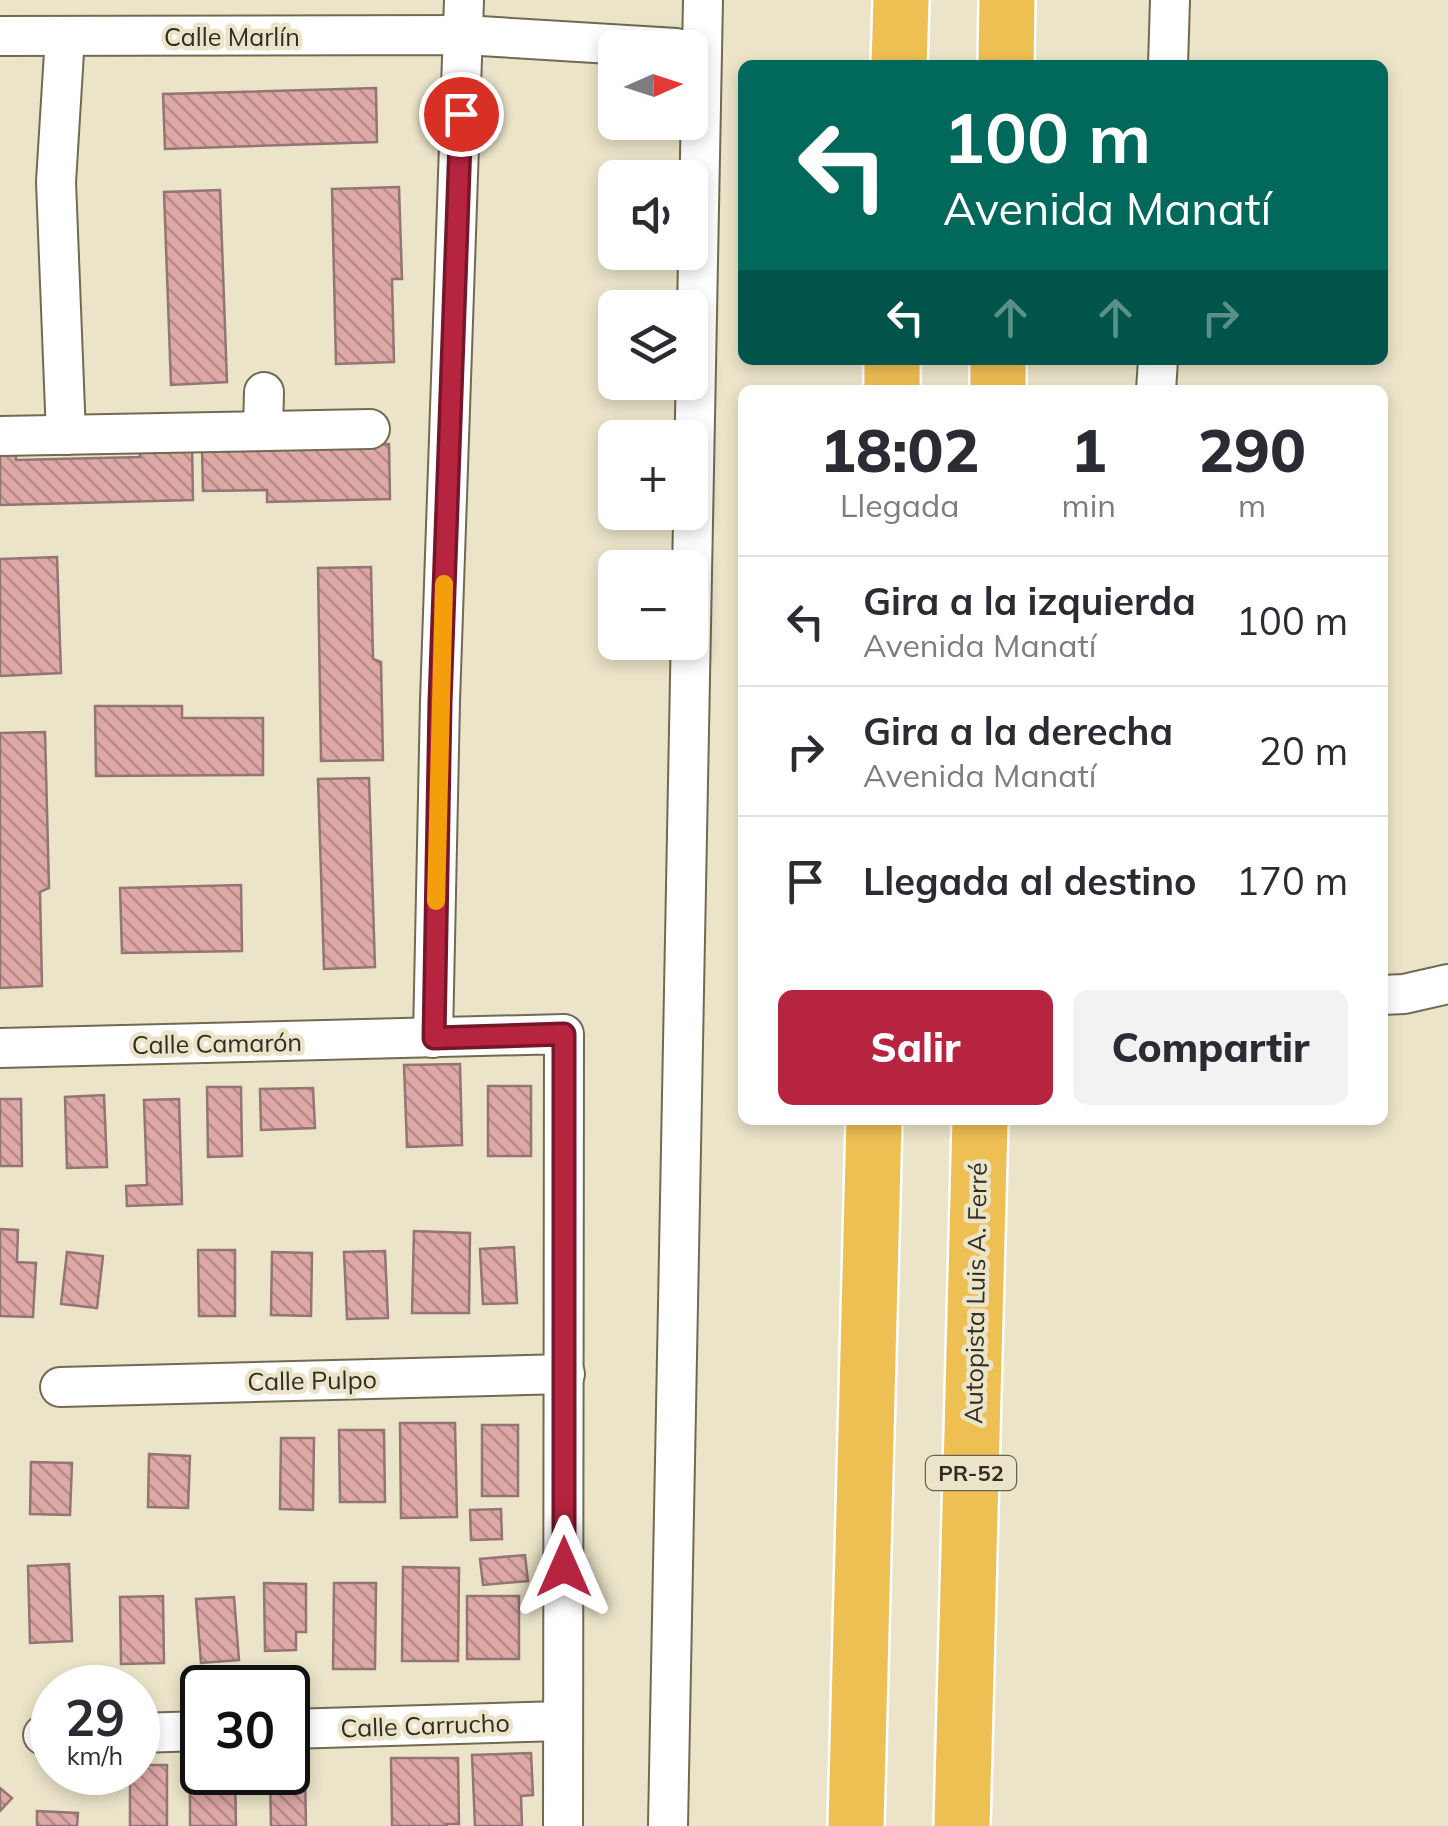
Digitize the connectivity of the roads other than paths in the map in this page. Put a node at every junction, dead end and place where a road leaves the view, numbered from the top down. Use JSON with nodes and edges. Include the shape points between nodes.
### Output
{"nodes":[{"id":1,"x":703,"y":0,"type":"edge"},
{"id":2,"x":901,"y":0,"type":"edge"},
{"id":3,"x":1007,"y":0,"type":"edge"},
{"id":4,"x":1170,"y":0,"type":"edge"},
{"id":5,"x":464,"y":18,"type":"edge"},
{"id":6,"x":695,"y":30,"type":"edge"},
{"id":7,"x":0,"y":36,"type":"edge"},
{"id":8,"x":65,"y":36,"type":"junction"},
{"id":9,"x":598,"y":36,"type":"edge"},
{"id":10,"x":900,"y":60,"type":"edge"},
{"id":11,"x":1006,"y":60,"type":"edge"},
{"id":12,"x":1168,"y":60,"type":"edge"},
{"id":13,"x":689,"y":140,"type":"edge"},
{"id":14,"x":264,"y":392,"type":"dead end"},
{"id":15,"x":370,"y":429,"type":"dead end"},
{"id":16,"x":263,"y":430,"type":"junction"},
{"id":17,"x":66,"y":435,"type":"junction"},
{"id":18,"x":0,"y":436,"type":"edge"},
{"id":19,"x":1448,"y":984,"type":"edge"},
{"id":20,"x":1388,"y":994,"type":"edge"},
{"id":21,"x":434,"y":1038,"type":"junction"},
{"id":22,"x":0,"y":1048,"type":"edge"},
{"id":23,"x":874,"y":1125,"type":"edge"},
{"id":24,"x":980,"y":1125,"type":"edge"},
{"id":25,"x":564,"y":1374,"type":"junction"},
{"id":26,"x":60,"y":1387,"type":"dead end"},
{"id":27,"x":563,"y":1721,"type":"junction"},
{"id":28,"x":310,"y":1728,"type":"edge"},
{"id":29,"x":564,"y":1826,"type":"edge"},
{"id":30,"x":668,"y":1826,"type":"edge"},
{"id":31,"x":856,"y":1826,"type":"edge"},
{"id":32,"x":962,"y":1826,"type":"edge"}],
"edges":[{"from":1,"to":6,"type":"street"},
{"from":2,"to":10,"type":"highway"},
{"from":3,"to":11,"type":"highway"},
{"from":4,"to":12,"type":"street"},
{"from":5,"to":8,"type":"street","name":"Calle Marlín"},
{"from":5,"to":9,"type":"street","name":"Calle Marlín"},
{"from":5,"to":21,"type":"street"},
{"from":7,"to":8,"type":"street","name":"Calle Marlín"},
{"from":8,"to":17,"type":"street","via":[[56,182]]},
{"from":13,"to":30,"type":"street"},
{"from":14,"to":16,"type":"street"},
{"from":15,"to":16,"type":"street"},
{"from":16,"to":17,"type":"street"},
{"from":17,"to":18,"type":"street"},
{"from":19,"to":20,"type":"street"},
{"from":21,"to":22,"type":"street","name":"Calle Camarón"},
{"from":21,"to":25,"type":"street","name":"Calle Camarón","via":[[564,1034]]},
{"from":23,"to":31,"type":"highway"},
{"from":24,"to":32,"type":"highway","name":"Autopista Luis A. Ferré","number":"PR-52"},
{"from":25,"to":26,"type":"street","name":"Calle Pulpo"},
{"from":25,"to":27,"type":"street"},
{"from":27,"to":28,"type":"street","name":"Calle Carrucho"},
{"from":27,"to":29,"type":"street"}]}
